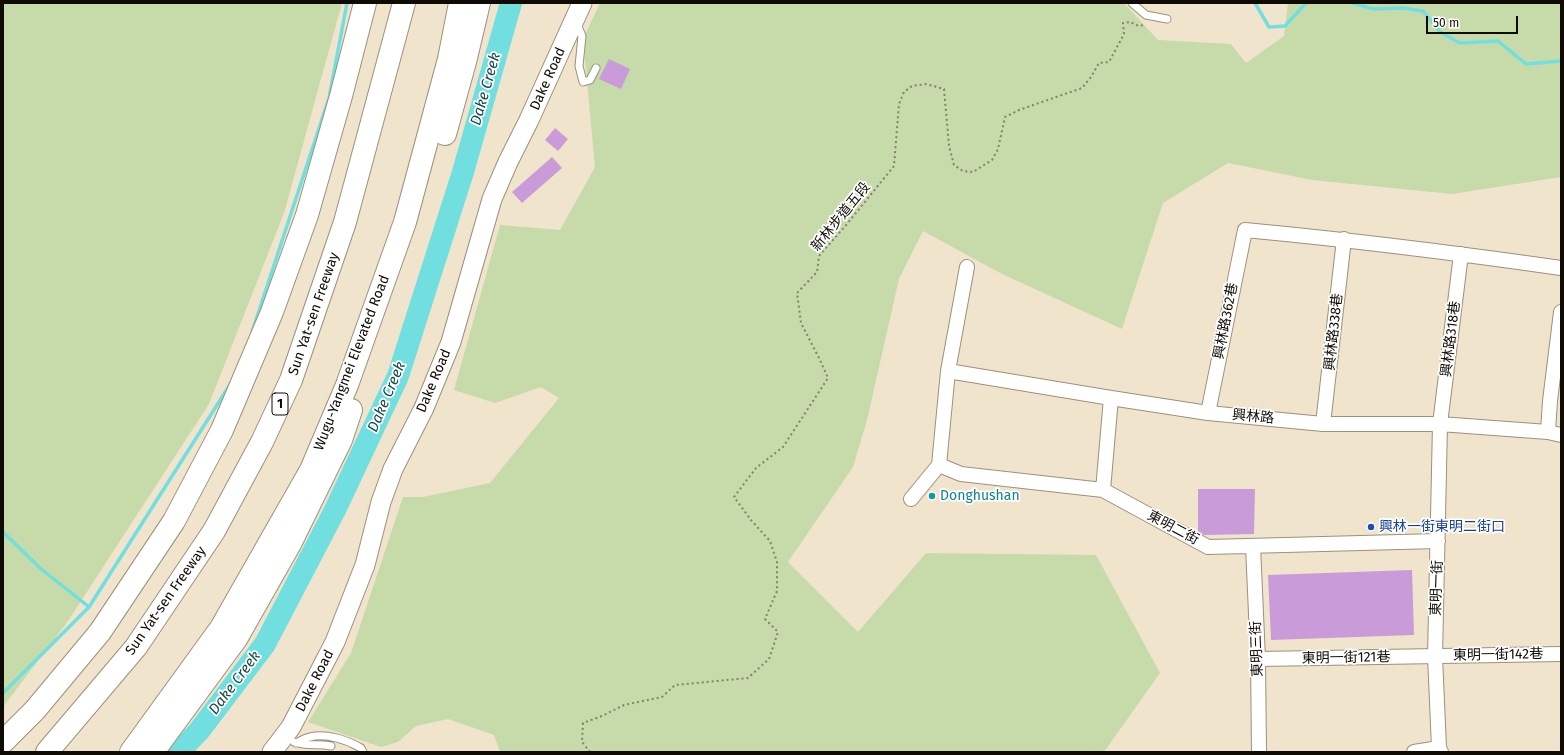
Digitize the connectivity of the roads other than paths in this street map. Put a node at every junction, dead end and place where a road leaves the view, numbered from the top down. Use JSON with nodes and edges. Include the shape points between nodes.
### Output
{"nodes":[{"id":1,"x":365,"y":3,"type":"edge"},
{"id":2,"x":404,"y":3,"type":"edge"},
{"id":3,"x":460,"y":3,"type":"edge"},
{"id":4,"x":479,"y":3,"type":"edge"},
{"id":5,"x":1132,"y":3,"type":"edge"},
{"id":6,"x":575,"y":13,"type":"edge"},
{"id":7,"x":1164,"y":18,"type":"road end"},
{"id":8,"x":596,"y":68,"type":"dead end"},
{"id":9,"x":1344,"y":239,"type":"junction"},
{"id":10,"x":1461,"y":254,"type":"junction"},
{"id":11,"x":967,"y":267,"type":"dead end"},
{"id":12,"x":1561,"y":268,"type":"edge"},
{"id":13,"x":1561,"y":312,"type":"edge"},
{"id":14,"x":948,"y":371,"type":"junction"},
{"id":15,"x":1112,"y":398,"type":"junction"},
{"id":16,"x":1208,"y":413,"type":"junction"},
{"id":17,"x":1323,"y":424,"type":"junction"},
{"id":18,"x":1440,"y":424,"type":"junction"},
{"id":19,"x":1555,"y":433,"type":"edge"},
{"id":20,"x":939,"y":465,"type":"junction"},
{"id":21,"x":1103,"y":490,"type":"junction"},
{"id":22,"x":911,"y":499,"type":"dead end"},
{"id":23,"x":1438,"y":541,"type":"junction"},
{"id":24,"x":1253,"y":546,"type":"junction"},
{"id":25,"x":1561,"y":654,"type":"edge"},
{"id":26,"x":1435,"y":656,"type":"junction"},
{"id":27,"x":1258,"y":659,"type":"junction"},
{"id":28,"x":3,"y":742,"type":"edge"},
{"id":29,"x":283,"y":744,"type":"edge"},
{"id":30,"x":331,"y":746,"type":"dead end"},
{"id":31,"x":1440,"y":750,"type":"edge"},
{"id":32,"x":47,"y":752,"type":"edge"},
{"id":33,"x":131,"y":752,"type":"edge"},
{"id":34,"x":153,"y":752,"type":"edge"},
{"id":35,"x":363,"y":752,"type":"edge"},
{"id":36,"x":1259,"y":752,"type":"edge"},
{"id":37,"x":1414,"y":752,"type":"edge"}],
"edges":[{"from":1,"to":28,"type":"highway","via":[[307,215],[272,312],[222,430],[174,521],[100,632],[35,710]]},
{"from":2,"to":32,"type":"highway","name":"Sun Yat-sen Freeway","number":"1","via":[[345,222],[291,380],[262,442],[214,531],[136,647]]},
{"from":3,"to":33,"type":"highway","name":"Wugu-Yangmei Elevated Road","via":[[449,59],[405,222],[347,385],[311,470],[221,628]]},
{"from":4,"to":34,"type":"highway","name":"Wugu-Yangmei Elevated Road","via":[[420,220],[340,440],[291,542],[236,639]]},
{"from":5,"to":7,"type":"lane","via":[[1146,15]]},
{"from":6,"to":8,"type":"lane","via":[[582,36],[579,66],[583,82],[590,80]]},
{"from":6,"to":29,"type":"street","name":"Dake Road","via":[[492,199],[451,342],[424,408],[393,469],[381,502],[365,565],[343,622]]},
{"from":9,"to":10,"type":"street"},
{"from":9,"to":16,"type":"street","name":"興林路362巷","via":[[1245,230]]},
{"from":9,"to":17,"type":"street","name":"興林路338巷"},
{"from":10,"to":12,"type":"street"},
{"from":10,"to":18,"type":"street","name":"興林路318巷"},
{"from":11,"to":14,"type":"street"},
{"from":13,"to":19,"type":"street","via":[[1550,401]]},
{"from":14,"to":15,"type":"street","name":"興林路"},
{"from":14,"to":20,"type":"street"},
{"from":15,"to":16,"type":"street","name":"興林路"},
{"from":15,"to":21,"type":"street"},
{"from":16,"to":17,"type":"street","name":"興林路"},
{"from":17,"to":18,"type":"street","name":"興林路"},
{"from":18,"to":19,"type":"street","name":"興林路"},
{"from":18,"to":23,"type":"street","name":"東明一街"},
{"from":20,"to":21,"type":"street","name":"東明二街","via":[[961,474]]},
{"from":20,"to":22,"type":"street"},
{"from":21,"to":24,"type":"street","name":"東明二街","via":[[1208,547]]},
{"from":23,"to":24,"type":"street","name":"東明二街"},
{"from":23,"to":26,"type":"street","name":"東明一街"},
{"from":24,"to":27,"type":"street","name":"東明三街"},
{"from":25,"to":26,"type":"street","name":"東明一街142巷"},
{"from":26,"to":27,"type":"street","name":"東明一街121巷"},
{"from":26,"to":31,"type":"street","name":"東明一街"},
{"from":27,"to":36,"type":"street","name":"東明三街"},
{"from":29,"to":30,"type":"lane"},
{"from":29,"to":35,"type":"lane","via":[[311,736],[332,737],[351,742]]},
{"from":31,"to":37,"type":"street"}]}
